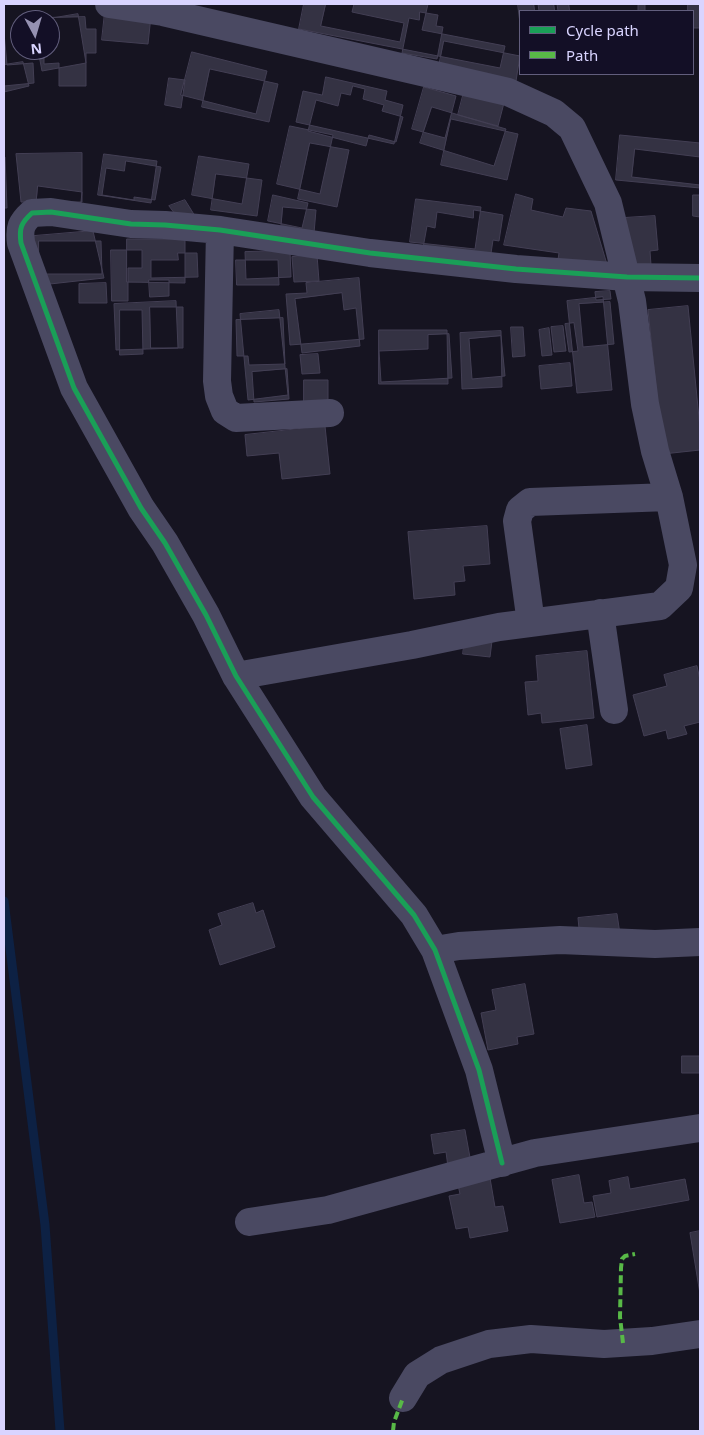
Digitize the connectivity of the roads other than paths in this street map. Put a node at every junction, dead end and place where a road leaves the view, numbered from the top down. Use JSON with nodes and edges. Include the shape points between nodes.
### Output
{"nodes":[{"id":1,"x":109,"y":4,"type":"edge"},
{"id":2,"x":220,"y":230,"type":"junction"},
{"id":3,"x":626,"y":277,"type":"junction"},
{"id":4,"x":700,"y":278,"type":"edge"},
{"id":5,"x":330,"y":413,"type":"dead end"},
{"id":6,"x":669,"y":497,"type":"junction"},
{"id":7,"x":600,"y":614,"type":"junction"},
{"id":8,"x":531,"y":623,"type":"junction"},
{"id":9,"x":236,"y":676,"type":"junction"},
{"id":10,"x":614,"y":710,"type":"dead end"},
{"id":11,"x":700,"y":942,"type":"edge"},
{"id":12,"x":435,"y":950,"type":"junction"},
{"id":13,"x":700,"y":1128,"type":"edge"},
{"id":14,"x":502,"y":1163,"type":"junction"},
{"id":15,"x":249,"y":1222,"type":"dead end"},
{"id":16,"x":700,"y":1334,"type":"edge"},
{"id":17,"x":403,"y":1398,"type":"dead end"}],
"edges":[{"from":1,"to":3,"type":"street","via":[[163,12],[508,92],[554,113],[572,128],[608,203]]},
{"from":2,"to":3,"type":"street","via":[[370,253]]},
{"from":2,"to":5,"type":"street","via":[[217,381],[225,411],[236,418]]},
{"from":2,"to":9,"type":"street","via":[[131,224],[32,212],[23,221],[20,232],[21,243],[74,388],[141,508],[165,543]]},
{"from":3,"to":4,"type":"street"},
{"from":3,"to":6,"type":"street","via":[[645,404]]},
{"from":6,"to":7,"type":"street","via":[[683,565],[679,588],[660,606]]},
{"from":6,"to":8,"type":"street","via":[[530,502],[520,510],[518,522]]},
{"from":7,"to":8,"type":"street"},
{"from":7,"to":10,"type":"street"},
{"from":8,"to":9,"type":"street"},
{"from":9,"to":12,"type":"street","via":[[313,797],[414,916]]},
{"from":11,"to":12,"type":"street","via":[[655,944],[560,940]]},
{"from":12,"to":14,"type":"street","via":[[479,1070]]},
{"from":13,"to":14,"type":"street","via":[[535,1153]]},
{"from":14,"to":15,"type":"street","via":[[328,1210]]},
{"from":16,"to":17,"type":"street","via":[[604,1344],[531,1339],[489,1344],[440,1360],[417,1375]]}]}
